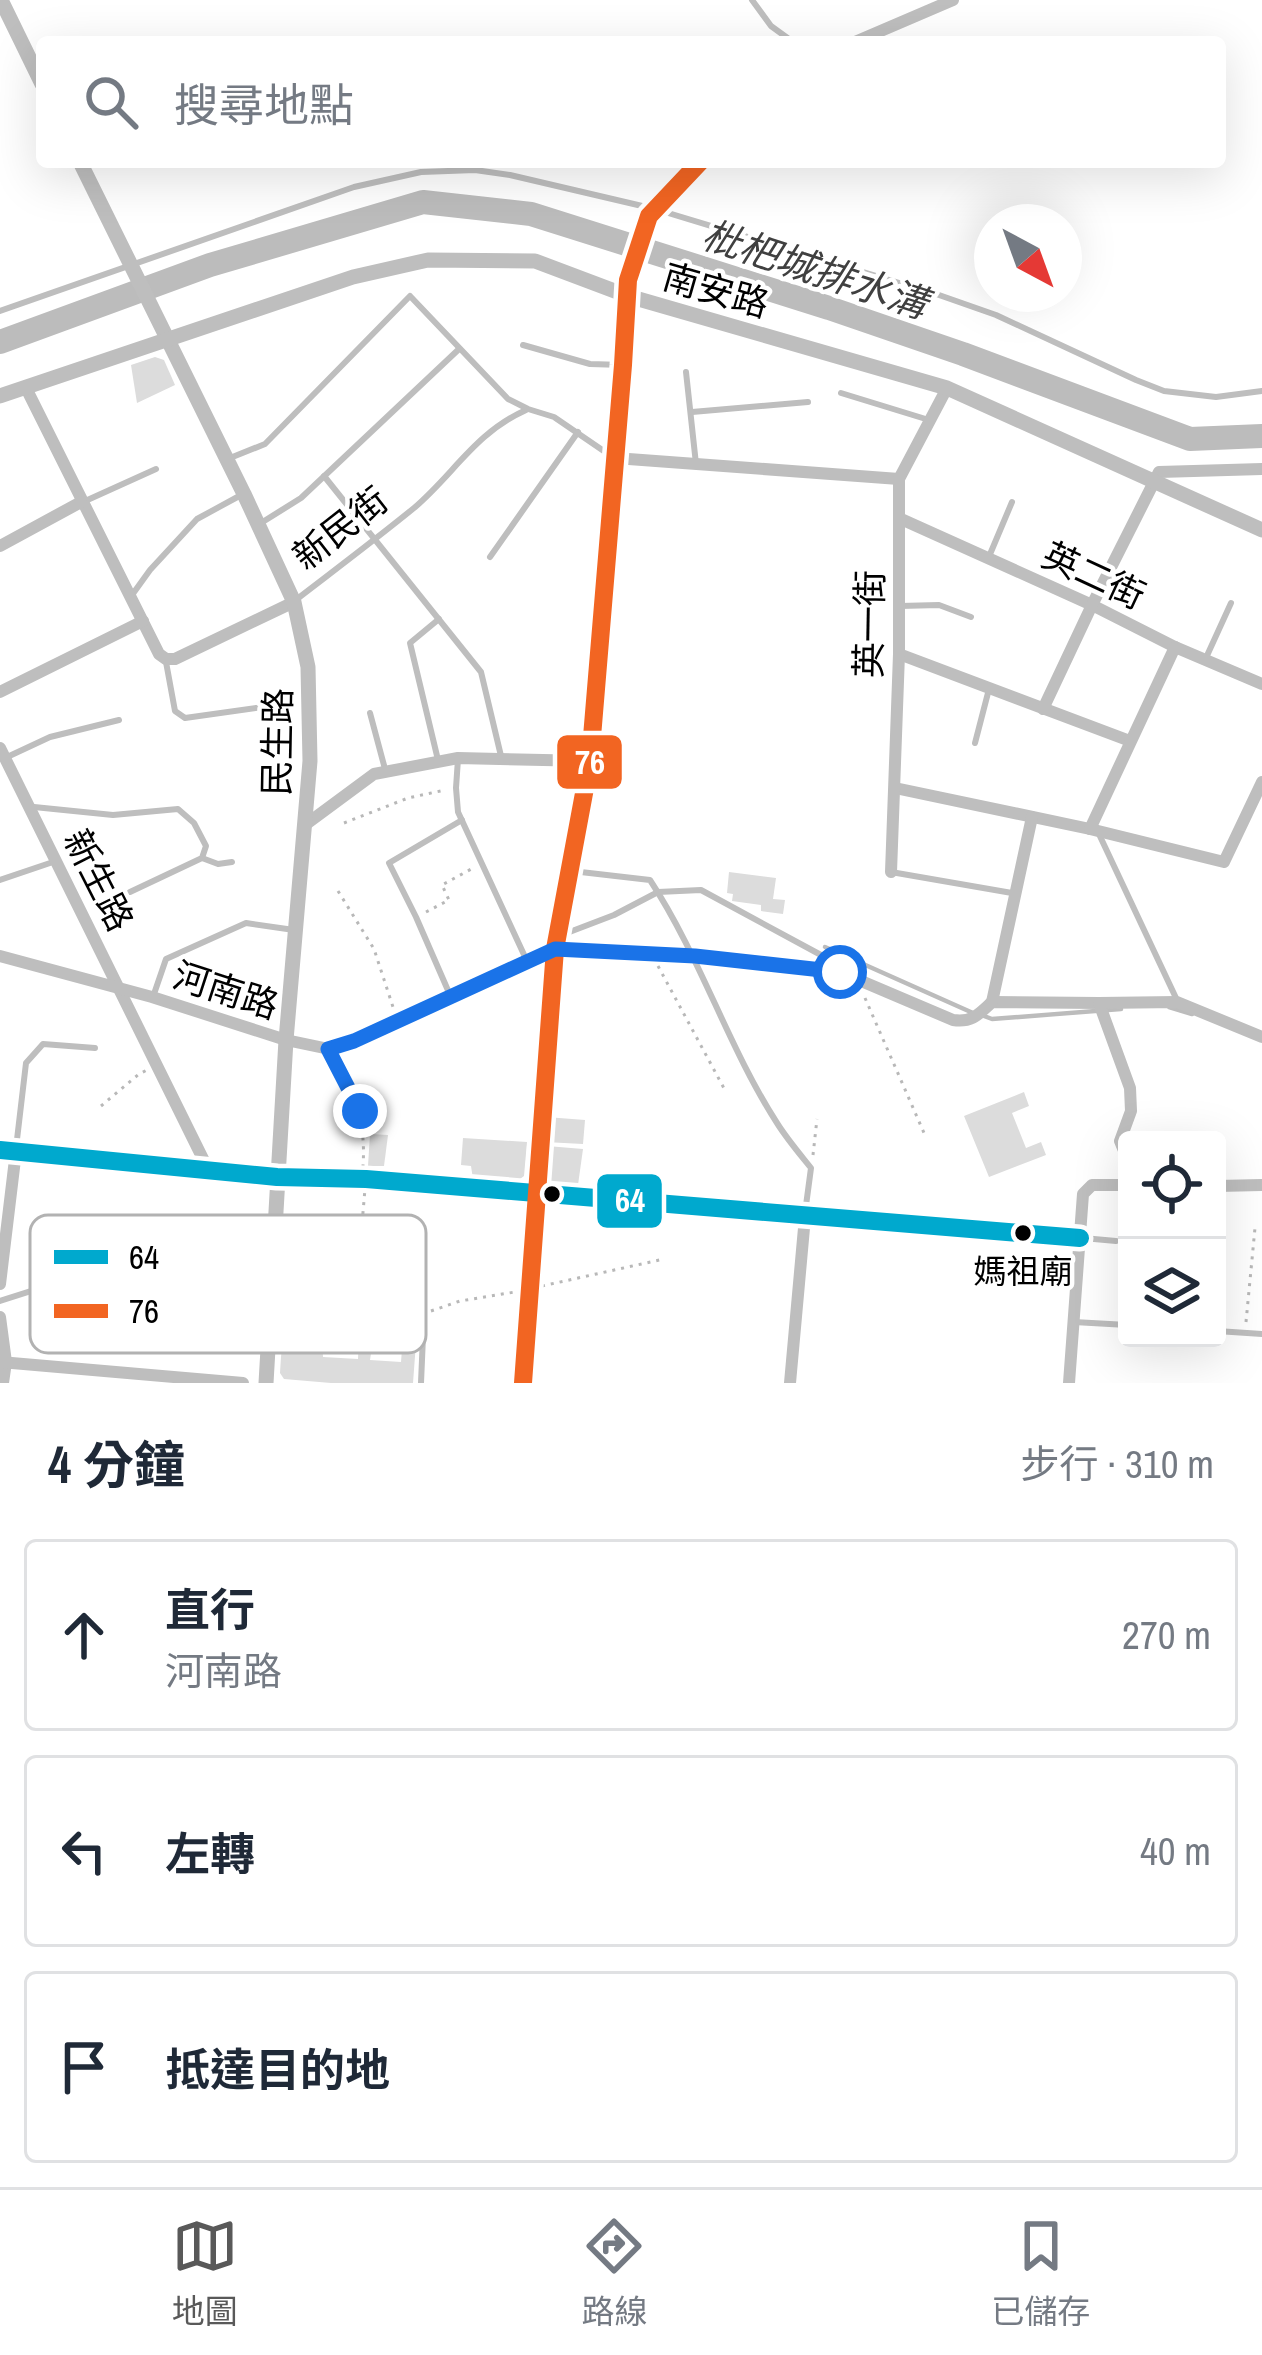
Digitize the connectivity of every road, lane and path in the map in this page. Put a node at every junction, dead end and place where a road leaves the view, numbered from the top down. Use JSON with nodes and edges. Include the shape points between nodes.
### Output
{"nodes":[{"id":1,"x":1,"y":0,"type":"edge"},
{"id":2,"x":752,"y":0,"type":"edge"},
{"id":3,"x":953,"y":0,"type":"edge"},
{"id":4,"x":785,"y":36,"type":"edge"},
{"id":5,"x":869,"y":36,"type":"edge"},
{"id":6,"x":36,"y":72,"type":"edge"},
{"id":7,"x":83,"y":168,"type":"edge"},
{"id":8,"x":691,"y":168,"type":"edge"},
{"id":9,"x":652,"y":213,"type":"junction"},
{"id":10,"x":132,"y":268,"type":"junction"},
{"id":11,"x":628,"y":288,"type":"junction"},
{"id":12,"x":0,"y":311,"type":"edge"},
{"id":13,"x":164,"y":336,"type":"junction"},
{"id":14,"x":523,"y":346,"type":"dead end"},
{"id":15,"x":459,"y":349,"type":"junction"},
{"id":16,"x":623,"y":365,"type":"junction"},
{"id":17,"x":686,"y":372,"type":"dead end"},
{"id":18,"x":26,"y":388,"type":"junction"},
{"id":19,"x":947,"y":388,"type":"junction"},
{"id":20,"x":1262,"y":391,"type":"edge"},
{"id":21,"x":841,"y":393,"type":"dead end"},
{"id":22,"x":0,"y":396,"type":"edge"},
{"id":23,"x":808,"y":401,"type":"dead end"},
{"id":24,"x":528,"y":409,"type":"junction"},
{"id":25,"x":692,"y":412,"type":"junction"},
{"id":26,"x":929,"y":420,"type":"junction"},
{"id":27,"x":578,"y":432,"type":"junction"},
{"id":28,"x":615,"y":458,"type":"junction"},
{"id":29,"x":227,"y":459,"type":"junction"},
{"id":30,"x":696,"y":464,"type":"junction"},
{"id":31,"x":156,"y":469,"type":"dead end"},
{"id":32,"x":1262,"y":469,"type":"edge"},
{"id":33,"x":324,"y":476,"type":"junction"},
{"id":34,"x":899,"y":479,"type":"junction"},
{"id":35,"x":1155,"y":479,"type":"junction"},
{"id":36,"x":244,"y":494,"type":"junction"},
{"id":37,"x":82,"y":502,"type":"junction"},
{"id":38,"x":1012,"y":502,"type":"dead end"},
{"id":39,"x":901,"y":519,"type":"junction"},
{"id":40,"x":258,"y":525,"type":"junction"},
{"id":41,"x":1262,"y":530,"type":"edge"},
{"id":42,"x":375,"y":538,"type":"junction"},
{"id":43,"x":0,"y":545,"type":"edge"},
{"id":44,"x":490,"y":557,"type":"dead end"},
{"id":45,"x":988,"y":559,"type":"junction"},
{"id":46,"x":132,"y":595,"type":"junction"},
{"id":47,"x":294,"y":602,"type":"junction"},
{"id":48,"x":1231,"y":603,"type":"dead end"},
{"id":49,"x":1092,"y":605,"type":"junction"},
{"id":50,"x":900,"y":606,"type":"junction"},
{"id":51,"x":971,"y":617,"type":"dead end"},
{"id":52,"x":439,"y":619,"type":"junction"},
{"id":53,"x":143,"y":621,"type":"junction"},
{"id":54,"x":1175,"y":647,"type":"junction"},
{"id":55,"x":899,"y":654,"type":"junction"},
{"id":56,"x":166,"y":659,"type":"junction"},
{"id":57,"x":1205,"y":660,"type":"junction"},
{"id":58,"x":1262,"y":684,"type":"edge"},
{"id":59,"x":989,"y":689,"type":"junction"},
{"id":60,"x":0,"y":692,"type":"edge"},
{"id":61,"x":263,"y":707,"type":"dead end"},
{"id":62,"x":1042,"y":709,"type":"junction"},
{"id":63,"x":370,"y":712,"type":"dead end"},
{"id":64,"x":119,"y":720,"type":"dead end"},
{"id":65,"x":1130,"y":741,"type":"junction"},
{"id":66,"x":975,"y":743,"type":"dead end"},
{"id":67,"x":3,"y":753,"type":"edge"},
{"id":68,"x":458,"y":758,"type":"junction"},
{"id":69,"x":501,"y":759,"type":"junction"},
{"id":70,"x":590,"y":761,"type":"junction"},
{"id":71,"x":439,"y":762,"type":"junction"},
{"id":72,"x":386,"y":772,"type":"junction"},
{"id":73,"x":1262,"y":782,"type":"edge"},
{"id":74,"x":456,"y":788,"type":"junction"},
{"id":75,"x":895,"y":788,"type":"junction"},
{"id":76,"x":31,"y":807,"type":"junction"},
{"id":77,"x":1032,"y":818,"type":"junction"},
{"id":78,"x":462,"y":820,"type":"junction"},
{"id":79,"x":344,"y":823,"type":"dead end"},
{"id":80,"x":304,"y":825,"type":"junction"},
{"id":81,"x":1094,"y":830,"type":"junction"},
{"id":82,"x":202,"y":858,"type":"junction"},
{"id":83,"x":54,"y":862,"type":"junction"},
{"id":84,"x":232,"y":862,"type":"dead end"},
{"id":85,"x":482,"y":863,"type":"junction"},
{"id":86,"x":569,"y":870,"type":"junction"},
{"id":87,"x":891,"y":872,"type":"joint"},
{"id":88,"x":0,"y":880,"type":"edge"},
{"id":89,"x":338,"y":891,"type":"dead end"},
{"id":90,"x":130,"y":892,"type":"dead end"},
{"id":91,"x":658,"y":892,"type":"junction"},
{"id":92,"x":1016,"y":894,"type":"junction"},
{"id":93,"x":416,"y":916,"type":"junction"},
{"id":94,"x":297,"y":931,"type":"junction"},
{"id":95,"x":556,"y":943,"type":"junction"},
{"id":96,"x":652,"y":954,"type":"junction"},
{"id":97,"x":0,"y":956,"type":"edge"},
{"id":98,"x":695,"y":956,"type":"junction"},
{"id":99,"x":528,"y":962,"type":"junction"},
{"id":100,"x":840,"y":972,"type":"junction"},
{"id":101,"x":857,"y":980,"type":"junction"},
{"id":102,"x":121,"y":988,"type":"junction"},
{"id":103,"x":152,"y":997,"type":"junction"},
{"id":104,"x":451,"y":998,"type":"junction"},
{"id":105,"x":992,"y":1002,"type":"junction"},
{"id":106,"x":1178,"y":1002,"type":"junction"},
{"id":107,"x":1100,"y":1004,"type":"junction"},
{"id":108,"x":398,"y":1020,"type":"junction"},
{"id":109,"x":1262,"y":1036,"type":"edge"},
{"id":110,"x":286,"y":1040,"type":"junction"},
{"id":111,"x":95,"y":1048,"type":"dead end"},
{"id":112,"x":328,"y":1049,"type":"junction"},
{"id":113,"x":159,"y":1066,"type":"junction"},
{"id":114,"x":726,"y":1092,"type":"dead end"},
{"id":115,"x":101,"y":1106,"type":"dead end"},
{"id":116,"x":818,"y":1119,"type":"dead end"},
{"id":117,"x":1124,"y":1131,"type":"edge"},
{"id":118,"x":924,"y":1133,"type":"dead end"},
{"id":119,"x":0,"y":1150,"type":"edge"},
{"id":120,"x":16,"y":1151,"type":"junction"},
{"id":121,"x":208,"y":1168,"type":"junction"},
{"id":122,"x":811,"y":1168,"type":"junction"},
{"id":123,"x":277,"y":1177,"type":"junction"},
{"id":124,"x":364,"y":1179,"type":"junction"},
{"id":125,"x":1118,"y":1185,"type":"edge"},
{"id":126,"x":1262,"y":1185,"type":"edge"},
{"id":127,"x":1226,"y":1186,"type":"edge"},
{"id":128,"x":537,"y":1194,"type":"junction"},
{"id":129,"x":275,"y":1215,"type":"edge"},
{"id":130,"x":362,"y":1215,"type":"edge"},
{"id":131,"x":805,"y":1217,"type":"junction"},
{"id":132,"x":1255,"y":1228,"type":"dead end"},
{"id":133,"x":1080,"y":1238,"type":"junction"},
{"id":134,"x":1115,"y":1241,"type":"dead end"},
{"id":135,"x":664,"y":1259,"type":"dead end"},
{"id":136,"x":0,"y":1284,"type":"edge"},
{"id":137,"x":531,"y":1289,"type":"junction"},
{"id":138,"x":30,"y":1291,"type":"edge"},
{"id":139,"x":0,"y":1301,"type":"edge"},
{"id":140,"x":426,"y":1312,"type":"edge"},
{"id":141,"x":0,"y":1316,"type":"edge"},
{"id":142,"x":1074,"y":1322,"type":"junction"},
{"id":143,"x":1118,"y":1324,"type":"edge"},
{"id":144,"x":1226,"y":1332,"type":"edge"},
{"id":145,"x":1245,"y":1333,"type":"junction"},
{"id":146,"x":1262,"y":1334,"type":"edge"},
{"id":147,"x":268,"y":1353,"type":"edge"},
{"id":148,"x":422,"y":1353,"type":"edge"},
{"id":149,"x":3,"y":1362,"type":"edge"},
{"id":150,"x":3,"y":1383,"type":"edge"},
{"id":151,"x":243,"y":1383,"type":"edge"},
{"id":152,"x":266,"y":1383,"type":"edge"},
{"id":153,"x":421,"y":1383,"type":"edge"},
{"id":154,"x":523,"y":1383,"type":"edge"},
{"id":155,"x":790,"y":1383,"type":"edge"},
{"id":156,"x":1069,"y":1383,"type":"edge"}],
"edges":[{"from":1,"to":6,"type":"street"},
{"from":2,"to":4,"type":"lane"},
{"from":3,"to":5,"type":"street"},
{"from":7,"to":10,"type":"street"},
{"from":8,"to":9,"type":"street"},
{"from":9,"to":10,"type":"lane","via":[[493,172],[421,172],[354,187]]},
{"from":9,"to":11,"type":"street"},
{"from":9,"to":20,"type":"lane","via":[[996,315],[1164,391]]},
{"from":10,"to":12,"type":"lane"},
{"from":10,"to":13,"type":"street","name":"民生路"},
{"from":11,"to":13,"type":"street","name":"南安路","via":[[535,261],[428,260]]},
{"from":11,"to":16,"type":"street"},
{"from":11,"to":19,"type":"street","name":"南安路"},
{"from":13,"to":18,"type":"street","name":"南安路"},
{"from":13,"to":29,"type":"street","name":"民生路"},
{"from":14,"to":16,"type":"lane"},
{"from":15,"to":24,"type":"lane"},
{"from":15,"to":29,"type":"lane","via":[[410,296],[265,444]]},
{"from":15,"to":33,"type":"lane"},
{"from":16,"to":28,"type":"street"},
{"from":17,"to":25,"type":"lane"},
{"from":18,"to":22,"type":"street","name":"南安路"},
{"from":18,"to":37,"type":"street"},
{"from":19,"to":26,"type":"street","name":"英一街"},
{"from":19,"to":35,"type":"street","name":"南安路"},
{"from":21,"to":26,"type":"lane"},
{"from":23,"to":25,"type":"lane"},
{"from":24,"to":27,"type":"lane"},
{"from":24,"to":42,"type":"lane","name":"新民街","via":[[466,452]]},
{"from":25,"to":30,"type":"lane"},
{"from":26,"to":34,"type":"street","name":"英一街"},
{"from":27,"to":28,"type":"lane"},
{"from":27,"to":44,"type":"lane"},
{"from":28,"to":30,"type":"street"},
{"from":28,"to":70,"type":"street"},
{"from":29,"to":36,"type":"street","name":"民生路"},
{"from":30,"to":34,"type":"street"},
{"from":31,"to":37,"type":"lane"},
{"from":32,"to":35,"type":"street","via":[[1160,472]]},
{"from":33,"to":40,"type":"lane"},
{"from":33,"to":42,"type":"lane"},
{"from":34,"to":39,"type":"street","name":"英一街"},
{"from":35,"to":41,"type":"street","name":"南安路"},
{"from":35,"to":49,"type":"street"},
{"from":36,"to":40,"type":"street","name":"民生路"},
{"from":36,"to":46,"type":"lane","via":[[197,519]]},
{"from":37,"to":43,"type":"street"},
{"from":37,"to":46,"type":"street"},
{"from":38,"to":45,"type":"lane"},
{"from":39,"to":45,"type":"street","name":"英二街"},
{"from":39,"to":50,"type":"street","name":"英一街"},
{"from":40,"to":47,"type":"street","name":"民生路"},
{"from":42,"to":47,"type":"lane","name":"新民街"},
{"from":42,"to":52,"type":"lane"},
{"from":45,"to":49,"type":"street","name":"英二街"},
{"from":46,"to":53,"type":"street"},
{"from":47,"to":56,"type":"street","name":"新民街"},
{"from":47,"to":80,"type":"street","name":"民生路","via":[[308,667]]},
{"from":48,"to":57,"type":"lane"},
{"from":49,"to":54,"type":"street","name":"英二街"},
{"from":49,"to":62,"type":"street"},
{"from":50,"to":51,"type":"lane","via":[[939,605]]},
{"from":50,"to":55,"type":"street","name":"英一街"},
{"from":52,"to":69,"type":"lane","via":[[482,672]]},
{"from":52,"to":71,"type":"lane","via":[[410,643]]},
{"from":53,"to":56,"type":"street"},
{"from":53,"to":60,"type":"street"},
{"from":54,"to":57,"type":"street","name":"英二街"},
{"from":54,"to":65,"type":"street"},
{"from":55,"to":59,"type":"street"},
{"from":55,"to":75,"type":"street","name":"英一街"},
{"from":56,"to":61,"type":"lane","via":[[171,698],[185,718]]},
{"from":57,"to":58,"type":"street","name":"英二街"},
{"from":59,"to":62,"type":"street"},
{"from":59,"to":66,"type":"lane"},
{"from":62,"to":65,"type":"street"},
{"from":63,"to":72,"type":"lane"},
{"from":64,"to":67,"type":"lane"},
{"from":65,"to":81,"type":"street"},
{"from":67,"to":76,"type":"street","name":"新生路"},
{"from":68,"to":69,"type":"street"},
{"from":68,"to":71,"type":"street"},
{"from":68,"to":74,"type":"lane"},
{"from":69,"to":70,"type":"street"},
{"from":70,"to":86,"type":"street"},
{"from":71,"to":72,"type":"street"},
{"from":72,"to":80,"type":"street"},
{"from":73,"to":81,"type":"street","via":[[1224,862]]},
{"from":74,"to":78,"type":"lane"},
{"from":74,"to":79,"type":"path"},
{"from":75,"to":77,"type":"street"},
{"from":75,"to":87,"type":"street","name":"英一街"},
{"from":76,"to":82,"type":"lane","via":[[112,815],[178,809],[206,846]]},
{"from":76,"to":83,"type":"street","name":"新生路"},
{"from":77,"to":81,"type":"street"},
{"from":77,"to":92,"type":"street"},
{"from":78,"to":85,"type":"lane"},
{"from":78,"to":93,"type":"lane","via":[[389,862]]},
{"from":80,"to":94,"type":"street","name":"民生路"},
{"from":81,"to":106,"type":"lane"},
{"from":82,"to":84,"type":"lane"},
{"from":82,"to":90,"type":"lane"},
{"from":83,"to":88,"type":"lane"},
{"from":83,"to":102,"type":"street","name":"新生路"},
{"from":85,"to":93,"type":"path","via":[[442,885],[449,900]]},
{"from":85,"to":99,"type":"lane"},
{"from":86,"to":91,"type":"lane","via":[[650,880]]},
{"from":86,"to":95,"type":"street"},
{"from":87,"to":92,"type":"lane"},
{"from":89,"to":108,"type":"path","via":[[374,949]]},
{"from":91,"to":95,"type":"lane"},
{"from":91,"to":98,"type":"lane"},
{"from":91,"to":100,"type":"lane","via":[[701,890]]},
{"from":92,"to":105,"type":"street"},
{"from":93,"to":104,"type":"lane"},
{"from":94,"to":103,"type":"lane","via":[[247,923],[166,959]]},
{"from":94,"to":110,"type":"street","name":"民生路"},
{"from":95,"to":96,"type":"street"},
{"from":95,"to":99,"type":"street"},
{"from":95,"to":128,"type":"street"},
{"from":96,"to":98,"type":"street"},
{"from":96,"to":114,"type":"path"},
{"from":97,"to":102,"type":"street","name":"河南路"},
{"from":98,"to":100,"type":"street"},
{"from":98,"to":122,"type":"lane","via":[[776,1122]]},
{"from":99,"to":104,"type":"street"},
{"from":100,"to":101,"type":"street"},
{"from":101,"to":105,"type":"street","via":[[964,1022]]},
{"from":101,"to":118,"type":"path"},
{"from":102,"to":103,"type":"street","name":"河南路"},
{"from":102,"to":113,"type":"street","name":"新生路"},
{"from":103,"to":110,"type":"street","name":"河南路"},
{"from":104,"to":108,"type":"street"},
{"from":105,"to":107,"type":"street"},
{"from":106,"to":107,"type":"street"},
{"from":106,"to":109,"type":"street"},
{"from":107,"to":117,"type":"street","via":[[1130,1088]]},
{"from":108,"to":112,"type":"street"},
{"from":110,"to":112,"type":"street","name":"河南路"},
{"from":110,"to":123,"type":"street","name":"民生路"},
{"from":111,"to":120,"type":"lane","via":[[43,1044],[26,1063]]},
{"from":112,"to":124,"type":"path","via":[[360,1111]]},
{"from":113,"to":115,"type":"path"},
{"from":113,"to":121,"type":"street","name":"新生路"},
{"from":116,"to":122,"type":"path"},
{"from":119,"to":120,"type":"street"},
{"from":120,"to":121,"type":"street"},
{"from":120,"to":136,"type":"street"},
{"from":121,"to":123,"type":"street"},
{"from":122,"to":131,"type":"lane"},
{"from":123,"to":124,"type":"street"},
{"from":123,"to":129,"type":"street","name":"民生路"},
{"from":124,"to":128,"type":"street"},
{"from":124,"to":130,"type":"path"},
{"from":125,"to":133,"type":"street","via":[[1092,1184],[1084,1194]]},
{"from":126,"to":127,"type":"street"},
{"from":128,"to":131,"type":"street"},
{"from":128,"to":137,"type":"street"},
{"from":131,"to":133,"type":"street"},
{"from":131,"to":155,"type":"street"},
{"from":132,"to":145,"type":"path"},
{"from":133,"to":134,"type":"lane"},
{"from":133,"to":142,"type":"street"},
{"from":135,"to":137,"type":"path"},
{"from":137,"to":140,"type":"path"},
{"from":137,"to":154,"type":"street"},
{"from":138,"to":139,"type":"lane"},
{"from":141,"to":149,"type":"street"},
{"from":142,"to":143,"type":"lane"},
{"from":142,"to":156,"type":"street"},
{"from":144,"to":145,"type":"lane"},
{"from":145,"to":146,"type":"lane"},
{"from":147,"to":152,"type":"street","name":"民生路"},
{"from":148,"to":153,"type":"lane"},
{"from":149,"to":150,"type":"street"},
{"from":149,"to":151,"type":"street"}]}
